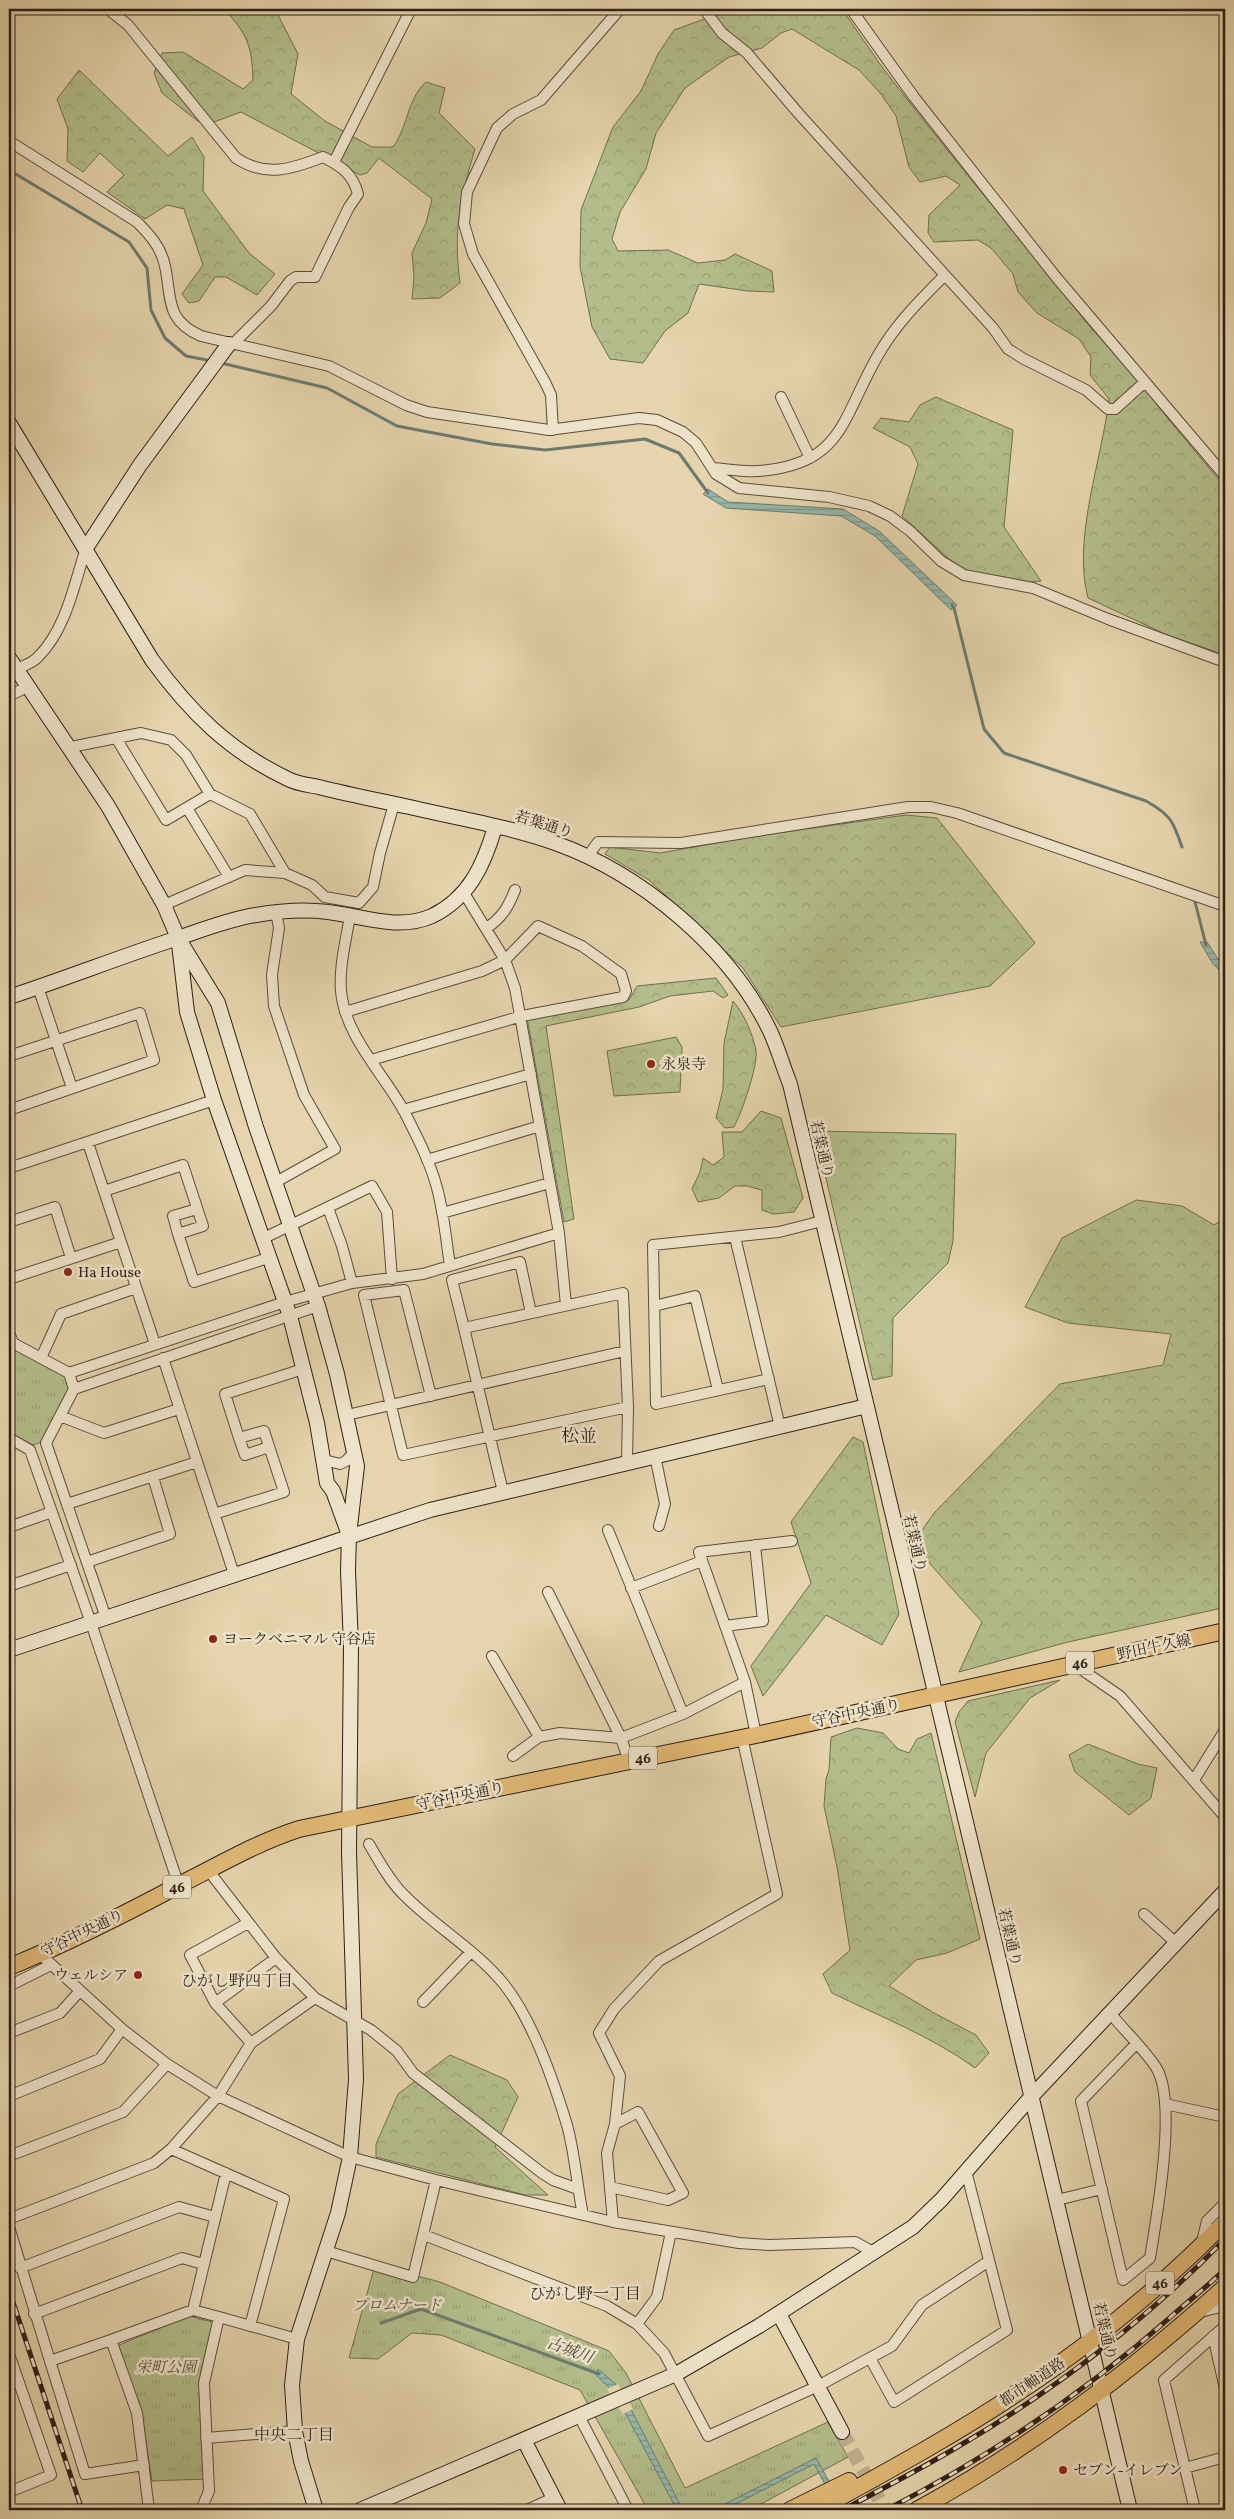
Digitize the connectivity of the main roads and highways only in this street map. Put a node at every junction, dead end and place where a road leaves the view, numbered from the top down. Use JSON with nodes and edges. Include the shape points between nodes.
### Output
{"nodes":[{"id":1,"x":1225,"y":1631,"type":"edge"},
{"id":2,"x":936,"y":1695,"type":"joint"},
{"id":3,"x":9,"y":1967,"type":"edge"},
{"id":4,"x":1225,"y":2222,"type":"edge"},
{"id":5,"x":1225,"y":2287,"type":"edge"},
{"id":6,"x":894,"y":2467,"type":"junction"},
{"id":7,"x":985,"y":2472,"type":"junction"},
{"id":8,"x":790,"y":2510,"type":"edge"},
{"id":9,"x":817,"y":2510,"type":"edge"},
{"id":10,"x":917,"y":2510,"type":"edge"},
{"id":11,"x":927,"y":2510,"type":"edge"}],
"edges":[{"from":1,"to":2,"type":"main road","name":"野田牛久線","number":"46"},
{"from":2,"to":3,"type":"main road","name":"守谷中央通り","number":"46","via":[[299,1829],[264,1840],[46,1960]]},
{"from":4,"to":6,"type":"main road","name":"都市軸道路","number":"46","via":[[1138,2303],[1091,2340],[1017,2393]]},
{"from":5,"to":7,"type":"main road","via":[[1102,2391]]},
{"from":6,"to":8,"type":"main road","number":"46","via":[[869,2472]]},
{"from":6,"to":9,"type":"main road","name":"都市軸道路","number":"46"},
{"from":7,"to":10,"type":"main road"},
{"from":7,"to":11,"type":"main road"}]}
